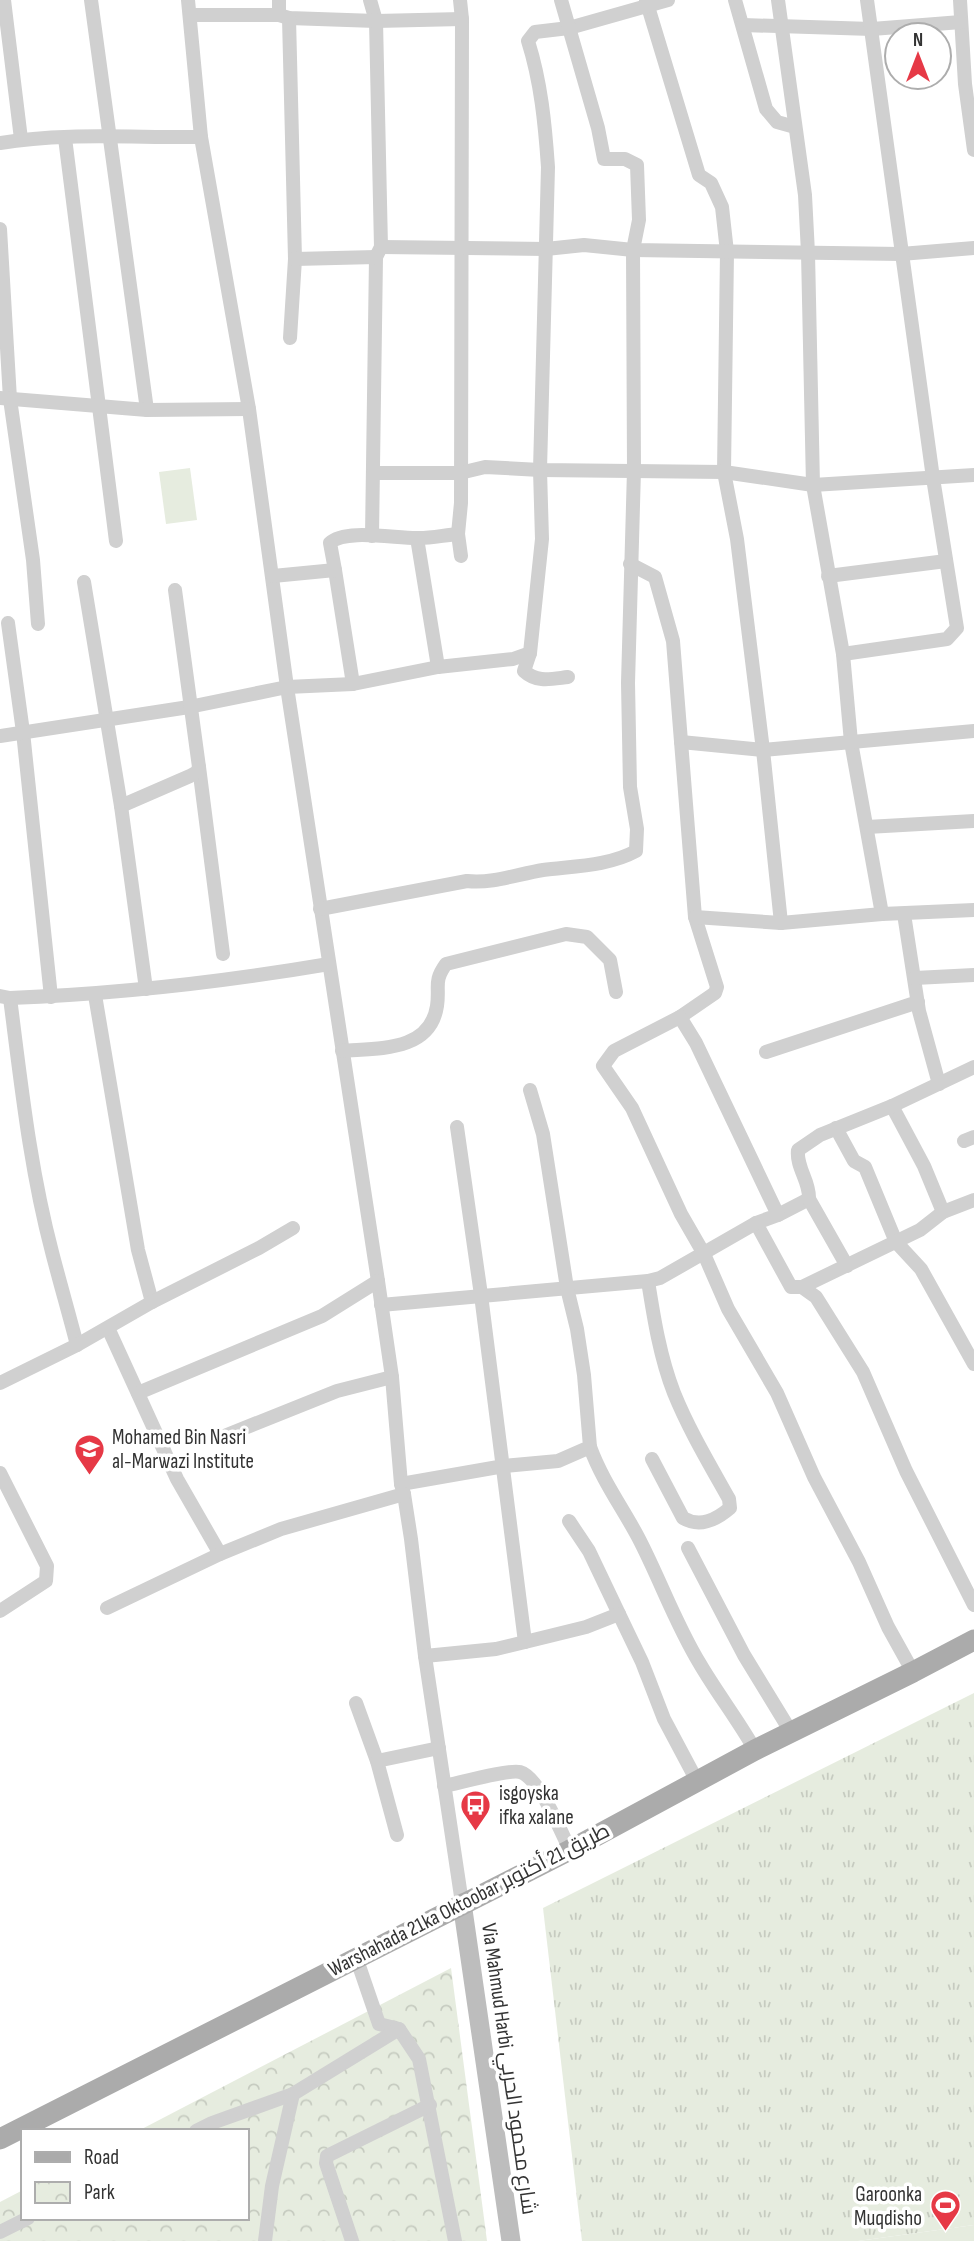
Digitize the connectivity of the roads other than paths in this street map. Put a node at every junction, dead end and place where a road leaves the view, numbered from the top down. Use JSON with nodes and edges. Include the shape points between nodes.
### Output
{"nodes":[{"id":1,"x":4,"y":0,"type":"edge"},
{"id":2,"x":91,"y":0,"type":"edge"},
{"id":3,"x":188,"y":0,"type":"edge"},
{"id":4,"x":370,"y":0,"type":"edge"},
{"id":5,"x":460,"y":0,"type":"edge"},
{"id":6,"x":561,"y":0,"type":"edge"},
{"id":7,"x":668,"y":0,"type":"edge"},
{"id":8,"x":734,"y":0,"type":"edge"},
{"id":9,"x":778,"y":0,"type":"edge"},
{"id":10,"x":867,"y":0,"type":"edge"},
{"id":11,"x":960,"y":0,"type":"edge"},
{"id":12,"x":647,"y":4,"type":"edge"},
{"id":13,"x":282,"y":11,"type":"edge"},
{"id":14,"x":190,"y":15,"type":"junction"},
{"id":15,"x":462,"y":19,"type":"junction"},
{"id":16,"x":376,"y":21,"type":"junction"},
{"id":17,"x":961,"y":22,"type":"junction"},
{"id":18,"x":743,"y":25,"type":"junction"},
{"id":19,"x":781,"y":25,"type":"junction"},
{"id":20,"x":569,"y":28,"type":"junction"},
{"id":21,"x":872,"y":29,"type":"junction"},
{"id":22,"x":970,"y":83,"type":"edge"},
{"id":23,"x":794,"y":127,"type":"junction"},
{"id":24,"x":109,"y":136,"type":"junction"},
{"id":25,"x":201,"y":137,"type":"junction"},
{"id":26,"x":65,"y":138,"type":"junction"},
{"id":27,"x":21,"y":139,"type":"junction"},
{"id":28,"x":0,"y":143,"type":"edge"},
{"id":29,"x":974,"y":150,"type":"edge"},
{"id":30,"x":0,"y":229,"type":"edge"},
{"id":31,"x":974,"y":248,"type":"edge"},
{"id":32,"x":461,"y":249,"type":"junction"},
{"id":33,"x":546,"y":249,"type":"junction"},
{"id":34,"x":633,"y":250,"type":"junction"},
{"id":35,"x":727,"y":251,"type":"junction"},
{"id":36,"x":379,"y":252,"type":"junction"},
{"id":37,"x":808,"y":253,"type":"junction"},
{"id":38,"x":901,"y":254,"type":"junction"},
{"id":39,"x":295,"y":259,"type":"junction"},
{"id":40,"x":290,"y":338,"type":"dead end"},
{"id":41,"x":5,"y":399,"type":"edge"},
{"id":42,"x":99,"y":405,"type":"junction"},
{"id":43,"x":249,"y":409,"type":"junction"},
{"id":44,"x":147,"y":410,"type":"junction"},
{"id":45,"x":540,"y":470,"type":"junction"},
{"id":46,"x":634,"y":470,"type":"junction"},
{"id":47,"x":724,"y":472,"type":"junction"},
{"id":48,"x":373,"y":473,"type":"junction"},
{"id":49,"x":460,"y":473,"type":"junction"},
{"id":50,"x":974,"y":475,"type":"edge"},
{"id":51,"x":933,"y":478,"type":"junction"},
{"id":52,"x":813,"y":485,"type":"junction"},
{"id":53,"x":458,"y":534,"type":"junction"},
{"id":54,"x":372,"y":536,"type":"junction"},
{"id":55,"x":418,"y":538,"type":"junction"},
{"id":56,"x":116,"y":541,"type":"dead end"},
{"id":57,"x":461,"y":556,"type":"dead end"},
{"id":58,"x":946,"y":561,"type":"junction"},
{"id":59,"x":630,"y":564,"type":"junction"},
{"id":60,"x":335,"y":570,"type":"junction"},
{"id":61,"x":272,"y":576,"type":"junction"},
{"id":62,"x":828,"y":576,"type":"junction"},
{"id":63,"x":84,"y":582,"type":"dead end"},
{"id":64,"x":174,"y":590,"type":"dead end"},
{"id":65,"x":8,"y":623,"type":"dead end"},
{"id":66,"x":38,"y":624,"type":"dead end"},
{"id":67,"x":530,"y":653,"type":"junction"},
{"id":68,"x":843,"y":654,"type":"junction"},
{"id":69,"x":438,"y":667,"type":"junction"},
{"id":70,"x":568,"y":677,"type":"dead end"},
{"id":71,"x":353,"y":684,"type":"junction"},
{"id":72,"x":287,"y":687,"type":"junction"},
{"id":73,"x":189,"y":707,"type":"junction"},
{"id":74,"x":105,"y":720,"type":"junction"},
{"id":75,"x":974,"y":731,"type":"edge"},
{"id":76,"x":23,"y":732,"type":"junction"},
{"id":77,"x":0,"y":736,"type":"edge"},
{"id":78,"x":681,"y":742,"type":"junction"},
{"id":79,"x":851,"y":742,"type":"junction"},
{"id":80,"x":763,"y":750,"type":"junction"},
{"id":81,"x":199,"y":766,"type":"junction"},
{"id":82,"x":121,"y":806,"type":"junction"},
{"id":83,"x":974,"y":821,"type":"edge"},
{"id":84,"x":867,"y":827,"type":"junction"},
{"id":85,"x":320,"y":909,"type":"junction"},
{"id":86,"x":974,"y":910,"type":"edge"},
{"id":87,"x":882,"y":914,"type":"junction"},
{"id":88,"x":904,"y":914,"type":"junction"},
{"id":89,"x":695,"y":918,"type":"junction"},
{"id":90,"x":781,"y":923,"type":"junction"},
{"id":91,"x":223,"y":954,"type":"dead end"},
{"id":92,"x":329,"y":964,"type":"junction"},
{"id":93,"x":974,"y":975,"type":"edge"},
{"id":94,"x":915,"y":978,"type":"junction"},
{"id":95,"x":146,"y":989,"type":"junction"},
{"id":96,"x":616,"y":992,"type":"dead end"},
{"id":97,"x":95,"y":995,"type":"junction"},
{"id":98,"x":5,"y":997,"type":"edge"},
{"id":99,"x":51,"y":997,"type":"junction"},
{"id":100,"x":918,"y":1002,"type":"junction"},
{"id":101,"x":680,"y":1017,"type":"junction"},
{"id":102,"x":342,"y":1051,"type":"junction"},
{"id":103,"x":766,"y":1052,"type":"dead end"},
{"id":104,"x":974,"y":1067,"type":"edge"},
{"id":105,"x":939,"y":1084,"type":"junction"},
{"id":106,"x":530,"y":1090,"type":"dead end"},
{"id":107,"x":892,"y":1106,"type":"junction"},
{"id":108,"x":457,"y":1127,"type":"dead end"},
{"id":109,"x":836,"y":1128,"type":"junction"},
{"id":110,"x":809,"y":1199,"type":"junction"},
{"id":111,"x":974,"y":1200,"type":"edge"},
{"id":112,"x":943,"y":1212,"type":"junction"},
{"id":113,"x":778,"y":1215,"type":"junction"},
{"id":114,"x":756,"y":1223,"type":"junction"},
{"id":115,"x":293,"y":1228,"type":"dead end"},
{"id":116,"x":897,"y":1242,"type":"junction"},
{"id":117,"x":704,"y":1254,"type":"junction"},
{"id":118,"x":847,"y":1266,"type":"junction"},
{"id":119,"x":378,"y":1281,"type":"junction"},
{"id":120,"x":648,"y":1282,"type":"junction"},
{"id":121,"x":802,"y":1287,"type":"junction"},
{"id":122,"x":568,"y":1288,"type":"junction"},
{"id":123,"x":481,"y":1295,"type":"junction"},
{"id":124,"x":152,"y":1302,"type":"junction"},
{"id":125,"x":381,"y":1305,"type":"junction"},
{"id":126,"x":108,"y":1328,"type":"junction"},
{"id":127,"x":77,"y":1345,"type":"junction"},
{"id":128,"x":974,"y":1364,"type":"edge"},
{"id":129,"x":392,"y":1377,"type":"junction"},
{"id":130,"x":0,"y":1383,"type":"edge"},
{"id":131,"x":138,"y":1393,"type":"junction"},
{"id":132,"x":216,"y":1439,"type":"dead end"},
{"id":133,"x":590,"y":1447,"type":"junction"},
{"id":134,"x":652,"y":1460,"type":"dead end"},
{"id":135,"x":503,"y":1466,"type":"junction"},
{"id":136,"x":0,"y":1473,"type":"edge"},
{"id":137,"x":402,"y":1489,"type":"junction"},
{"id":138,"x":569,"y":1521,"type":"dead end"},
{"id":139,"x":688,"y":1548,"type":"dead end"},
{"id":140,"x":220,"y":1554,"type":"junction"},
{"id":141,"x":974,"y":1605,"type":"edge"},
{"id":142,"x":107,"y":1608,"type":"dead end"},
{"id":143,"x":0,"y":1611,"type":"edge"},
{"id":144,"x":619,"y":1614,"type":"junction"},
{"id":145,"x":974,"y":1640,"type":"edge"},
{"id":146,"x":525,"y":1642,"type":"junction"},
{"id":147,"x":425,"y":1657,"type":"junction"},
{"id":148,"x":913,"y":1672,"type":"junction"},
{"id":149,"x":356,"y":1703,"type":"dead end"},
{"id":150,"x":791,"y":1732,"type":"junction"},
{"id":151,"x":439,"y":1748,"type":"junction"},
{"id":152,"x":755,"y":1750,"type":"junction"},
{"id":153,"x":377,"y":1761,"type":"junction"},
{"id":154,"x":698,"y":1782,"type":"junction"},
{"id":155,"x":444,"y":1786,"type":"junction"},
{"id":156,"x":397,"y":1835,"type":"dead end"},
{"id":157,"x":570,"y":1850,"type":"junction"},
{"id":158,"x":462,"y":1903,"type":"junction"},
{"id":159,"x":356,"y":1956,"type":"junction"},
{"id":160,"x":399,"y":2029,"type":"junction"},
{"id":161,"x":293,"y":2094,"type":"junction"},
{"id":162,"x":430,"y":2105,"type":"junction"},
{"id":163,"x":30,"y":2128,"type":"edge"},
{"id":164,"x":200,"y":2129,"type":"edge"},
{"id":165,"x":21,"y":2131,"type":"edge"},
{"id":166,"x":0,"y":2139,"type":"edge"},
{"id":167,"x":24,"y":2220,"type":"edge"},
{"id":168,"x":0,"y":2232,"type":"edge"},
{"id":169,"x":265,"y":2241,"type":"edge"},
{"id":170,"x":352,"y":2241,"type":"edge"},
{"id":171,"x":455,"y":2241,"type":"edge"},
{"id":172,"x":511,"y":2241,"type":"edge"}],
"edges":[{"from":1,"to":27,"type":"street"},
{"from":2,"to":24,"type":"street"},
{"from":3,"to":14,"type":"street"},
{"from":4,"to":16,"type":"street"},
{"from":5,"to":15,"type":"street"},
{"from":6,"to":20,"type":"street"},
{"from":7,"to":12,"type":"street"},
{"from":8,"to":18,"type":"street"},
{"from":9,"to":19,"type":"street"},
{"from":10,"to":21,"type":"street"},
{"from":11,"to":17,"type":"street"},
{"from":12,"to":20,"type":"street"},
{"from":12,"to":35,"type":"street","via":[[699,175],[711,183],[722,207]]},
{"from":13,"to":14,"type":"street"},
{"from":13,"to":16,"type":"street"},
{"from":13,"to":39,"type":"street"},
{"from":14,"to":25,"type":"street"},
{"from":15,"to":16,"type":"street"},
{"from":15,"to":32,"type":"street"},
{"from":16,"to":36,"type":"street"},
{"from":17,"to":21,"type":"street"},
{"from":17,"to":22,"type":"street"},
{"from":18,"to":19,"type":"street"},
{"from":18,"to":23,"type":"street","via":[[766,109],[776,122]]},
{"from":19,"to":21,"type":"street"},
{"from":19,"to":23,"type":"street"},
{"from":20,"to":33,"type":"street","via":[[535,32],[528,41],[545,121]]},
{"from":20,"to":34,"type":"street","via":[[604,159],[625,159],[637,165],[639,220]]},
{"from":21,"to":38,"type":"street"},
{"from":22,"to":29,"type":"street"},
{"from":23,"to":37,"type":"street"},
{"from":24,"to":25,"type":"street"},
{"from":24,"to":26,"type":"street"},
{"from":24,"to":44,"type":"street"},
{"from":25,"to":43,"type":"street"},
{"from":26,"to":27,"type":"street"},
{"from":26,"to":42,"type":"street"},
{"from":27,"to":28,"type":"street"},
{"from":30,"to":41,"type":"street"},
{"from":31,"to":38,"type":"street"},
{"from":32,"to":33,"type":"street"},
{"from":32,"to":36,"type":"street"},
{"from":32,"to":49,"type":"street"},
{"from":33,"to":34,"type":"street","via":[[584,245]]},
{"from":33,"to":45,"type":"street"},
{"from":34,"to":35,"type":"street"},
{"from":34,"to":46,"type":"street"},
{"from":35,"to":37,"type":"street"},
{"from":35,"to":47,"type":"street"},
{"from":36,"to":39,"type":"street"},
{"from":36,"to":48,"type":"street"},
{"from":37,"to":38,"type":"street"},
{"from":37,"to":52,"type":"street"},
{"from":38,"to":51,"type":"street"},
{"from":39,"to":40,"type":"street"},
{"from":41,"to":42,"type":"street"},
{"from":41,"to":66,"type":"street","via":[[33,560]]},
{"from":42,"to":44,"type":"street"},
{"from":42,"to":56,"type":"street"},
{"from":43,"to":44,"type":"street"},
{"from":43,"to":61,"type":"street"},
{"from":45,"to":46,"type":"street"},
{"from":45,"to":49,"type":"street","via":[[485,467]]},
{"from":45,"to":67,"type":"street","via":[[542,540]]},
{"from":46,"to":47,"type":"street"},
{"from":46,"to":59,"type":"street"},
{"from":47,"to":52,"type":"street"},
{"from":47,"to":80,"type":"street","via":[[737,539]]},
{"from":48,"to":49,"type":"street"},
{"from":48,"to":54,"type":"street"},
{"from":49,"to":53,"type":"street"},
{"from":50,"to":51,"type":"street"},
{"from":51,"to":52,"type":"street"},
{"from":51,"to":58,"type":"street"},
{"from":52,"to":62,"type":"street"},
{"from":53,"to":55,"type":"street"},
{"from":53,"to":57,"type":"street"},
{"from":54,"to":55,"type":"street"},
{"from":54,"to":60,"type":"street","via":[[331,540]]},
{"from":55,"to":69,"type":"street"},
{"from":58,"to":62,"type":"street"},
{"from":58,"to":68,"type":"street","via":[[957,628],[953,635]]},
{"from":59,"to":78,"type":"street","via":[[655,577],[662,597],[673,641]]},
{"from":59,"to":85,"type":"street","via":[[630,788],[636,851],[607,861]]},
{"from":60,"to":61,"type":"street"},
{"from":60,"to":71,"type":"street"},
{"from":61,"to":72,"type":"street"},
{"from":62,"to":68,"type":"street"},
{"from":63,"to":74,"type":"street"},
{"from":64,"to":73,"type":"street"},
{"from":65,"to":76,"type":"street"},
{"from":67,"to":69,"type":"street"},
{"from":67,"to":70,"type":"street","via":[[524,671],[531,677]]},
{"from":68,"to":79,"type":"street"},
{"from":69,"to":71,"type":"street"},
{"from":71,"to":72,"type":"street"},
{"from":72,"to":73,"type":"street"},
{"from":72,"to":85,"type":"street"},
{"from":73,"to":74,"type":"street"},
{"from":73,"to":81,"type":"street"},
{"from":74,"to":76,"type":"street"},
{"from":74,"to":82,"type":"street"},
{"from":75,"to":79,"type":"street"},
{"from":76,"to":77,"type":"street"},
{"from":76,"to":99,"type":"street"},
{"from":78,"to":80,"type":"street"},
{"from":78,"to":89,"type":"street"},
{"from":79,"to":80,"type":"street"},
{"from":79,"to":84,"type":"street"},
{"from":80,"to":90,"type":"street"},
{"from":81,"to":82,"type":"street","via":[[190,776]]},
{"from":81,"to":91,"type":"street"},
{"from":82,"to":95,"type":"street"},
{"from":83,"to":84,"type":"street"},
{"from":84,"to":87,"type":"street"},
{"from":85,"to":92,"type":"street"},
{"from":86,"to":88,"type":"street"},
{"from":87,"to":88,"type":"street"},
{"from":87,"to":90,"type":"street"},
{"from":88,"to":94,"type":"street"},
{"from":89,"to":90,"type":"street"},
{"from":89,"to":101,"type":"street","via":[[717,990]]},
{"from":92,"to":95,"type":"street"},
{"from":92,"to":102,"type":"street"},
{"from":93,"to":94,"type":"street"},
{"from":94,"to":100,"type":"street"},
{"from":95,"to":97,"type":"street"},
{"from":96,"to":102,"type":"street","via":[[610,960],[587,937],[566,934],[446,964],[437,976],[437,1007],[428,1029],[411,1043]]},
{"from":97,"to":99,"type":"street"},
{"from":97,"to":124,"type":"street","via":[[138,1250]]},
{"from":98,"to":99,"type":"street"},
{"from":98,"to":127,"type":"street","via":[[51,1251]]},
{"from":100,"to":103,"type":"street"},
{"from":100,"to":105,"type":"street"},
{"from":101,"to":113,"type":"street"},
{"from":101,"to":117,"type":"street","via":[[614,1051],[603,1066],[632,1108]]},
{"from":102,"to":119,"type":"street"},
{"from":104,"to":105,"type":"street"},
{"from":105,"to":107,"type":"street"},
{"from":106,"to":122,"type":"street","via":[[543,1134]]},
{"from":107,"to":109,"type":"street"},
{"from":107,"to":112,"type":"street"},
{"from":108,"to":123,"type":"street"},
{"from":109,"to":110,"type":"street","via":[[798,1150]]},
{"from":109,"to":116,"type":"street","via":[[854,1161],[865,1167]]},
{"from":110,"to":113,"type":"street"},
{"from":110,"to":118,"type":"street"},
{"from":111,"to":112,"type":"street"},
{"from":112,"to":116,"type":"street"},
{"from":113,"to":114,"type":"street"},
{"from":114,"to":117,"type":"street"},
{"from":114,"to":121,"type":"street","via":[[791,1287]]},
{"from":115,"to":124,"type":"street"},
{"from":116,"to":118,"type":"street"},
{"from":116,"to":128,"type":"street","via":[[921,1269]]},
{"from":117,"to":120,"type":"street"},
{"from":117,"to":148,"type":"street"},
{"from":118,"to":121,"type":"street"},
{"from":119,"to":125,"type":"street"},
{"from":119,"to":131,"type":"street","via":[[322,1316]]},
{"from":120,"to":122,"type":"street"},
{"from":120,"to":134,"type":"street","via":[[674,1392],[730,1508],[704,1523],[683,1518]]},
{"from":121,"to":141,"type":"street","via":[[816,1297],[863,1372],[906,1471]]},
{"from":122,"to":123,"type":"street"},
{"from":122,"to":133,"type":"street","via":[[584,1375]]},
{"from":123,"to":125,"type":"street"},
{"from":123,"to":135,"type":"street"},
{"from":124,"to":126,"type":"street"},
{"from":125,"to":129,"type":"street"},
{"from":126,"to":127,"type":"street"},
{"from":126,"to":131,"type":"street"},
{"from":127,"to":130,"type":"street"},
{"from":129,"to":132,"type":"street","via":[[337,1391]]},
{"from":129,"to":137,"type":"street"},
{"from":131,"to":140,"type":"street","via":[[177,1479]]},
{"from":133,"to":135,"type":"street","via":[[558,1461]]},
{"from":133,"to":152,"type":"street","via":[[700,1664]]},
{"from":135,"to":137,"type":"street"},
{"from":135,"to":146,"type":"street"},
{"from":136,"to":143,"type":"street","via":[[47,1566],[48,1577]]},
{"from":137,"to":140,"type":"street"},
{"from":137,"to":147,"type":"street"},
{"from":138,"to":144,"type":"street"},
{"from":139,"to":150,"type":"street"},
{"from":140,"to":142,"type":"street"},
{"from":144,"to":146,"type":"street"},
{"from":144,"to":154,"type":"street","via":[[664,1719]]},
{"from":145,"to":148,"type":"main road","name":"Warshahada 21ka Oktoobar طريق 21 أكتوبر"},
{"from":146,"to":147,"type":"street"},
{"from":147,"to":151,"type":"street"},
{"from":148,"to":150,"type":"main road","name":"Warshahada 21ka Oktoobar طريق 21 أكتوبر"},
{"from":149,"to":153,"type":"street"},
{"from":150,"to":152,"type":"main road","name":"Warshahada 21ka Oktoobar طريق 21 أكتوبر"},
{"from":151,"to":153,"type":"street"},
{"from":151,"to":155,"type":"street"},
{"from":152,"to":154,"type":"main road","name":"Warshahada 21ka Oktoobar طريق 21 أكتوبر"},
{"from":153,"to":156,"type":"street"},
{"from":154,"to":157,"type":"main road","name":"Warshahada 21ka Oktoobar طريق 21 أكتوبر"},
{"from":155,"to":157,"type":"street","via":[[515,1771],[527,1775]]},
{"from":155,"to":158,"type":"street"},
{"from":157,"to":158,"type":"main road","name":"Warshahada 21ka Oktoobar طريق 21 أكتوبر"},
{"from":158,"to":159,"type":"main road","name":"Warshahada 21ka Oktoobar طريق 21 أكتوبر"},
{"from":158,"to":172,"type":"street","name":"Via Mahmud Harbi شارع محمود الحربي"},
{"from":159,"to":160,"type":"street","via":[[379,2024]]},
{"from":159,"to":163,"type":"main road","name":"Warshahada 21ka Oktoobar طريق 21 أكتوبر"},
{"from":160,"to":161,"type":"street"},
{"from":160,"to":162,"type":"street","via":[[419,2059]]},
{"from":161,"to":164,"type":"street"},
{"from":161,"to":169,"type":"street"},
{"from":162,"to":170,"type":"street","via":[[327,2156]]},
{"from":162,"to":171,"type":"street"},
{"from":165,"to":166,"type":"main road","name":"Warshahada 21ka Oktoobar طريق 21 أكتوبر"},
{"from":167,"to":168,"type":"street"}]}
